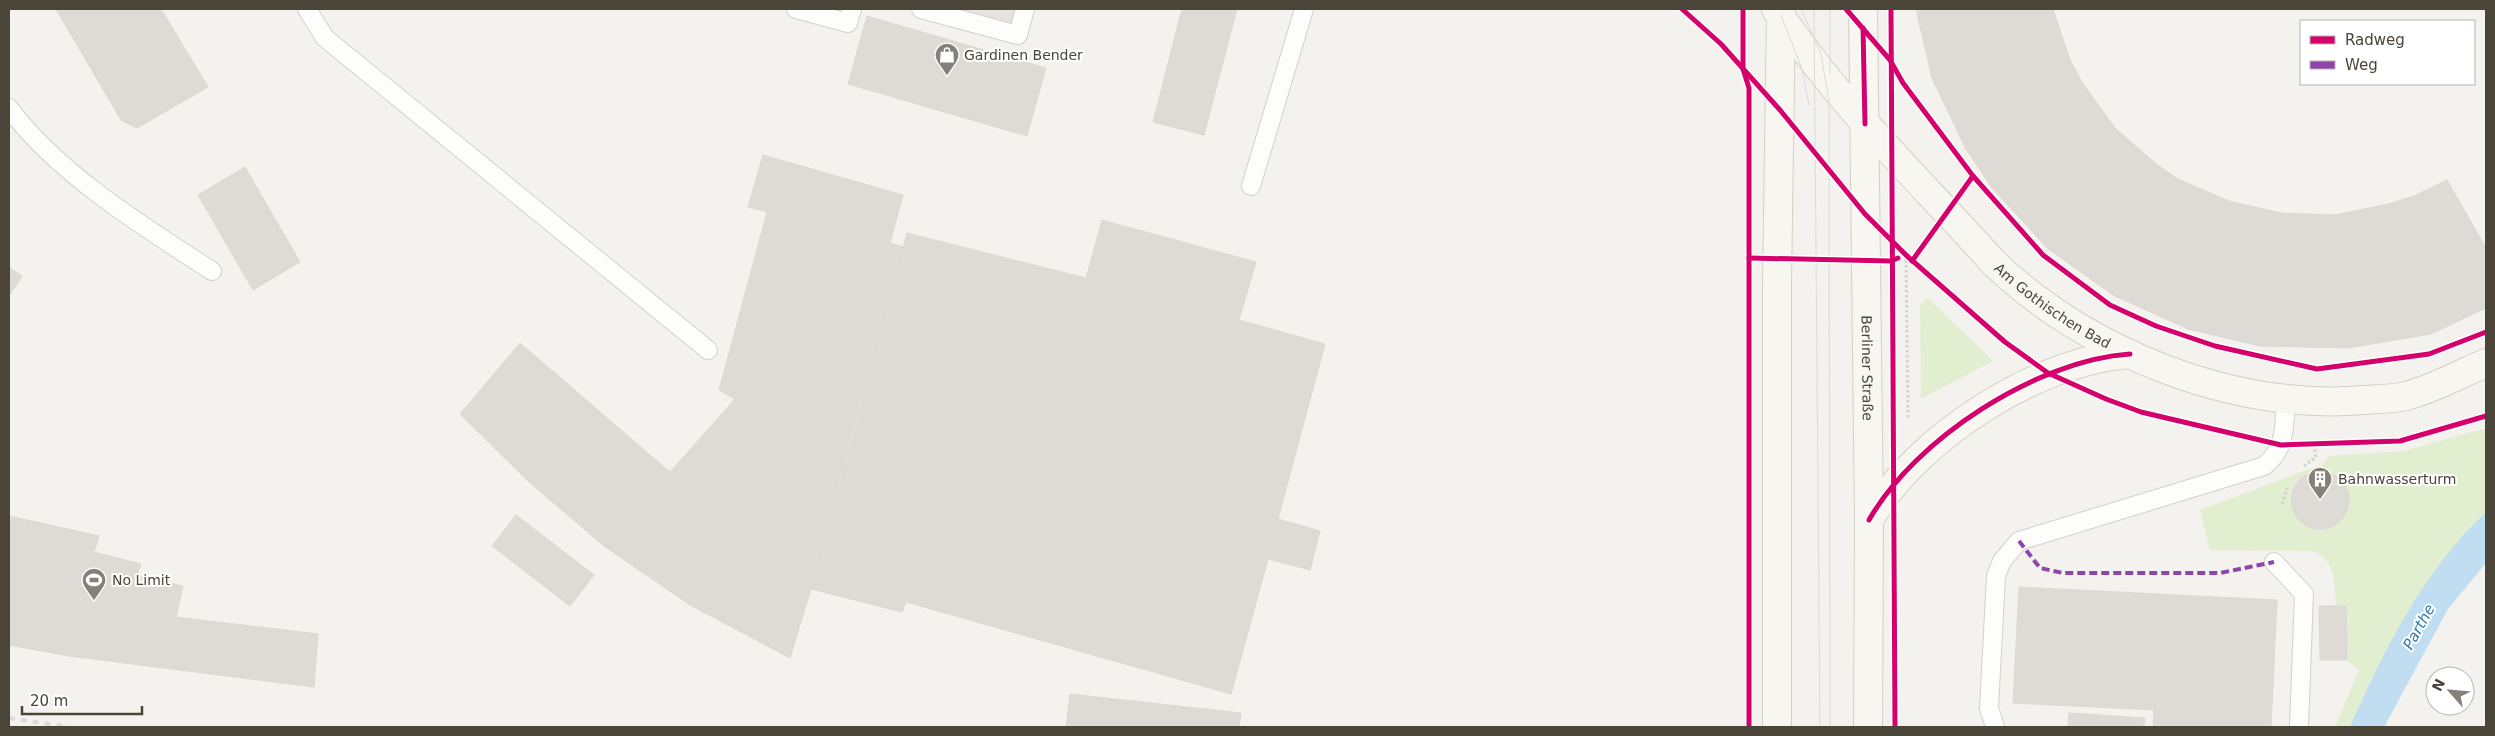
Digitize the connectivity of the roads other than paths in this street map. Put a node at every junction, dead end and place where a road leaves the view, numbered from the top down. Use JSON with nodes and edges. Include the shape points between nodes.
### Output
{"nodes":[{"id":1,"x":307,"y":9,"type":"edge"},
{"id":2,"x":796,"y":9,"type":"edge"},
{"id":3,"x":852,"y":9,"type":"edge"},
{"id":4,"x":921,"y":9,"type":"edge"},
{"id":5,"x":1025,"y":9,"type":"edge"},
{"id":6,"x":1304,"y":9,"type":"edge"},
{"id":7,"x":1863,"y":9,"type":"edge"},
{"id":8,"x":1779,"y":11,"type":"edge"},
{"id":9,"x":9,"y":108,"type":"edge"},
{"id":10,"x":1865,"y":124,"type":"junction"},
{"id":11,"x":1251,"y":186,"type":"dead end"},
{"id":12,"x":212,"y":271,"type":"dead end"},
{"id":13,"x":708,"y":350,"type":"dead end"},
{"id":14,"x":2130,"y":354,"type":"junction"},
{"id":15,"x":2486,"y":363,"type":"edge"},
{"id":16,"x":2286,"y":398,"type":"junction"},
{"id":17,"x":1869,"y":520,"type":"junction"},
{"id":18,"x":2274,"y":562,"type":"dead end"},
{"id":19,"x":1777,"y":727,"type":"edge"},
{"id":20,"x":1868,"y":727,"type":"edge"},
{"id":21,"x":1996,"y":727,"type":"edge"},
{"id":22,"x":2299,"y":727,"type":"edge"}],
"edges":[{"from":1,"to":13,"type":"lane","via":[[325,38]]},
{"from":2,"to":3,"type":"lane","via":[[848,23]]},
{"from":4,"to":5,"type":"lane","via":[[1018,35]]},
{"from":6,"to":11,"type":"lane"},
{"from":7,"to":10,"type":"main road","name":"Berliner Straße"},
{"from":8,"to":10,"type":"main road","name":"Am Gothischen Bad"},
{"from":8,"to":19,"type":"main road"},
{"from":9,"to":12,"type":"lane","via":[[48,152],[124,214]]},
{"from":10,"to":14,"type":"main road","name":"Am Gothischen Bad","via":[[2013,281],[2079,329]]},
{"from":10,"to":17,"type":"main road","name":"Berliner Straße"},
{"from":14,"to":16,"type":"main road","name":"Am Gothischen Bad","via":[[2230,390]]},
{"from":14,"to":17,"type":"main road","via":[[2101,357],[2068,366],[1992,402],[1908,470],[1882,499]]},
{"from":15,"to":16,"type":"main road","name":"Am Gothischen Bad","via":[[2405,396],[2350,401]]},
{"from":16,"to":21,"type":"lane","via":[[2281,445],[2274,458],[2264,466],[2019,541],[2002,561],[1996,576],[1989,708]]},
{"from":17,"to":20,"type":"main road","name":"Berliner Straße"},
{"from":18,"to":22,"type":"lane","via":[[2304,594]]}]}
